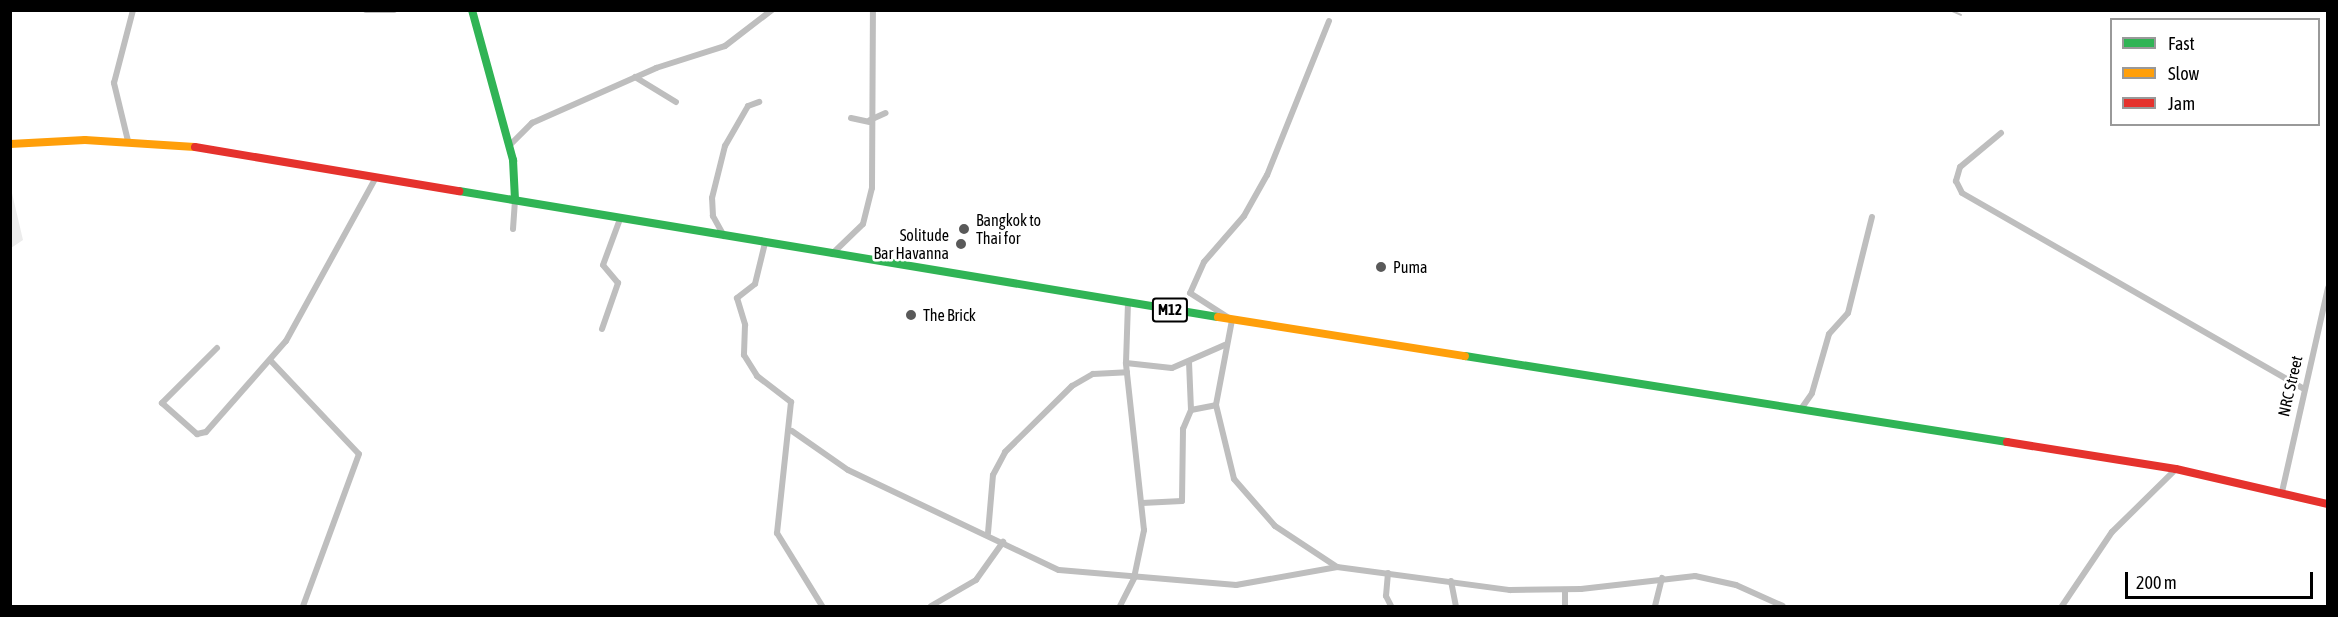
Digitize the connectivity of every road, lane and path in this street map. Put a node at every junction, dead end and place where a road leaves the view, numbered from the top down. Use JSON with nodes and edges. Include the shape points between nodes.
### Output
{"nodes":[{"id":1,"x":133,"y":10,"type":"edge"},
{"id":2,"x":366,"y":10,"type":"edge"},
{"id":3,"x":393,"y":10,"type":"edge"},
{"id":4,"x":472,"y":10,"type":"edge"},
{"id":5,"x":772,"y":10,"type":"edge"},
{"id":6,"x":873,"y":10,"type":"edge"},
{"id":7,"x":1329,"y":21,"type":"dead end"},
{"id":8,"x":635,"y":77,"type":"junction"},
{"id":9,"x":676,"y":102,"type":"dead end"},
{"id":10,"x":759,"y":102,"type":"dead end"},
{"id":11,"x":886,"y":113,"type":"dead end"},
{"id":12,"x":851,"y":118,"type":"dead end"},
{"id":13,"x":870,"y":121,"type":"junction"},
{"id":14,"x":2001,"y":133,"type":"dead end"},
{"id":15,"x":128,"y":141,"type":"junction"},
{"id":16,"x":10,"y":144,"type":"edge"},
{"id":17,"x":509,"y":146,"type":"junction"},
{"id":18,"x":376,"y":176,"type":"junction"},
{"id":19,"x":515,"y":200,"type":"junction"},
{"id":20,"x":1872,"y":217,"type":"dead end"},
{"id":21,"x":620,"y":219,"type":"junction"},
{"id":22,"x":513,"y":229,"type":"dead end"},
{"id":23,"x":725,"y":236,"type":"junction"},
{"id":24,"x":765,"y":243,"type":"junction"},
{"id":25,"x":831,"y":254,"type":"junction"},
{"id":26,"x":2328,"y":288,"type":"edge"},
{"id":27,"x":1128,"y":303,"type":"junction"},
{"id":28,"x":2325,"y":310,"type":"edge"},
{"id":29,"x":1232,"y":320,"type":"junction"},
{"id":30,"x":602,"y":328,"type":"dead end"},
{"id":31,"x":1225,"y":345,"type":"junction"},
{"id":32,"x":217,"y":348,"type":"dead end"},
{"id":33,"x":270,"y":360,"type":"junction"},
{"id":34,"x":1189,"y":362,"type":"junction"},
{"id":35,"x":1126,"y":363,"type":"junction"},
{"id":36,"x":1127,"y":372,"type":"junction"},
{"id":37,"x":2302,"y":388,"type":"junction"},
{"id":38,"x":1216,"y":405,"type":"junction"},
{"id":39,"x":1801,"y":408,"type":"junction"},
{"id":40,"x":1191,"y":410,"type":"junction"},
{"id":41,"x":792,"y":431,"type":"junction"},
{"id":42,"x":2176,"y":469,"type":"junction"},
{"id":43,"x":2282,"y":492,"type":"junction"},
{"id":44,"x":1142,"y":503,"type":"junction"},
{"id":45,"x":2328,"y":504,"type":"edge"},
{"id":46,"x":988,"y":533,"type":"junction"},
{"id":47,"x":1003,"y":542,"type":"junction"},
{"id":48,"x":1337,"y":567,"type":"junction"},
{"id":49,"x":1388,"y":573,"type":"junction"},
{"id":50,"x":1134,"y":578,"type":"junction"},
{"id":51,"x":1662,"y":578,"type":"junction"},
{"id":52,"x":1451,"y":581,"type":"junction"},
{"id":53,"x":1565,"y":590,"type":"junction"},
{"id":54,"x":303,"y":606,"type":"edge"},
{"id":55,"x":822,"y":606,"type":"edge"},
{"id":56,"x":931,"y":606,"type":"edge"},
{"id":57,"x":1120,"y":606,"type":"edge"},
{"id":58,"x":1391,"y":606,"type":"edge"},
{"id":59,"x":1456,"y":606,"type":"edge"},
{"id":60,"x":1565,"y":606,"type":"edge"},
{"id":61,"x":1655,"y":606,"type":"edge"},
{"id":62,"x":1783,"y":606,"type":"edge"},
{"id":63,"x":2064,"y":606,"type":"edge"}],
"edges":[{"from":1,"to":15,"type":"street","via":[[114,83]]},
{"from":2,"to":3,"type":"street"},
{"from":4,"to":17,"type":"main road"},
{"from":5,"to":8,"type":"street","via":[[724,46]]},
{"from":6,"to":13,"type":"street"},
{"from":7,"to":29,"type":"street","via":[[1267,175],[1244,216],[1204,262],[1190,293]]},
{"from":8,"to":9,"type":"street"},
{"from":8,"to":17,"type":"street","via":[[532,123]]},
{"from":10,"to":23,"type":"street","via":[[748,106],[725,146],[712,198],[713,216]]},
{"from":11,"to":13,"type":"street"},
{"from":12,"to":13,"type":"street"},
{"from":13,"to":25,"type":"street","via":[[872,188],[863,224]]},
{"from":14,"to":37,"type":"street","via":[[1960,167],[1956,182],[1962,194]]},
{"from":15,"to":16,"type":"main road","number":"M12"},
{"from":15,"to":18,"type":"main road","number":"M12"},
{"from":17,"to":19,"type":"main road"},
{"from":18,"to":19,"type":"main road","number":"M12"},
{"from":18,"to":33,"type":"street","via":[[300,318]]},
{"from":19,"to":21,"type":"main road","number":"M12"},
{"from":19,"to":22,"type":"street"},
{"from":20,"to":39,"type":"street","via":[[1848,313],[1829,334],[1812,393]]},
{"from":21,"to":23,"type":"main road","number":"M12"},
{"from":21,"to":30,"type":"street","via":[[603,265],[618,283]]},
{"from":23,"to":24,"type":"main road","number":"M12"},
{"from":24,"to":25,"type":"main road","number":"M12"},
{"from":24,"to":41,"type":"street","via":[[756,284],[737,297],[745,325],[744,355],[757,376],[791,402]]},
{"from":25,"to":27,"type":"main road","number":"M12"},
{"from":26,"to":28,"type":"street","name":"NRC Street"},
{"from":27,"to":29,"type":"main road","number":"M12"},
{"from":27,"to":35,"type":"street"},
{"from":28,"to":37,"type":"street","name":"NRC Street"},
{"from":29,"to":31,"type":"street"},
{"from":29,"to":39,"type":"main road","number":"M12"},
{"from":31,"to":34,"type":"street"},
{"from":31,"to":38,"type":"street"},
{"from":32,"to":33,"type":"street","via":[[162,403],[197,434],[206,432]]},
{"from":33,"to":54,"type":"street","via":[[359,453]]},
{"from":34,"to":35,"type":"street","via":[[1172,368]]},
{"from":34,"to":40,"type":"street"},
{"from":35,"to":36,"type":"street"},
{"from":36,"to":44,"type":"street"},
{"from":36,"to":46,"type":"street","via":[[1093,374],[1072,386],[1005,452],[993,474]]},
{"from":37,"to":43,"type":"street","name":"NRC Street"},
{"from":38,"to":40,"type":"street"},
{"from":38,"to":48,"type":"street","via":[[1234,479],[1275,526]]},
{"from":39,"to":42,"type":"main road","number":"M12"},
{"from":40,"to":44,"type":"street","via":[[1182,434],[1182,501]]},
{"from":41,"to":46,"type":"street","via":[[848,470]]},
{"from":41,"to":55,"type":"street","via":[[777,533]]},
{"from":42,"to":43,"type":"main road","number":"M12"},
{"from":42,"to":63,"type":"street","via":[[2112,532]]},
{"from":43,"to":45,"type":"main road","number":"M12"},
{"from":44,"to":50,"type":"street"},
{"from":46,"to":47,"type":"street"},
{"from":47,"to":50,"type":"street","via":[[1059,570]]},
{"from":47,"to":56,"type":"street","via":[[976,580]]},
{"from":48,"to":49,"type":"street"},
{"from":48,"to":50,"type":"street","via":[[1260,584]]},
{"from":49,"to":52,"type":"street"},
{"from":49,"to":58,"type":"street","via":[[1386,596]]},
{"from":50,"to":57,"type":"street"},
{"from":51,"to":53,"type":"street"},
{"from":51,"to":61,"type":"street"},
{"from":51,"to":62,"type":"street","via":[[1715,579]]},
{"from":52,"to":53,"type":"street","via":[[1510,590]]},
{"from":52,"to":59,"type":"street"},
{"from":53,"to":60,"type":"street"}]}
